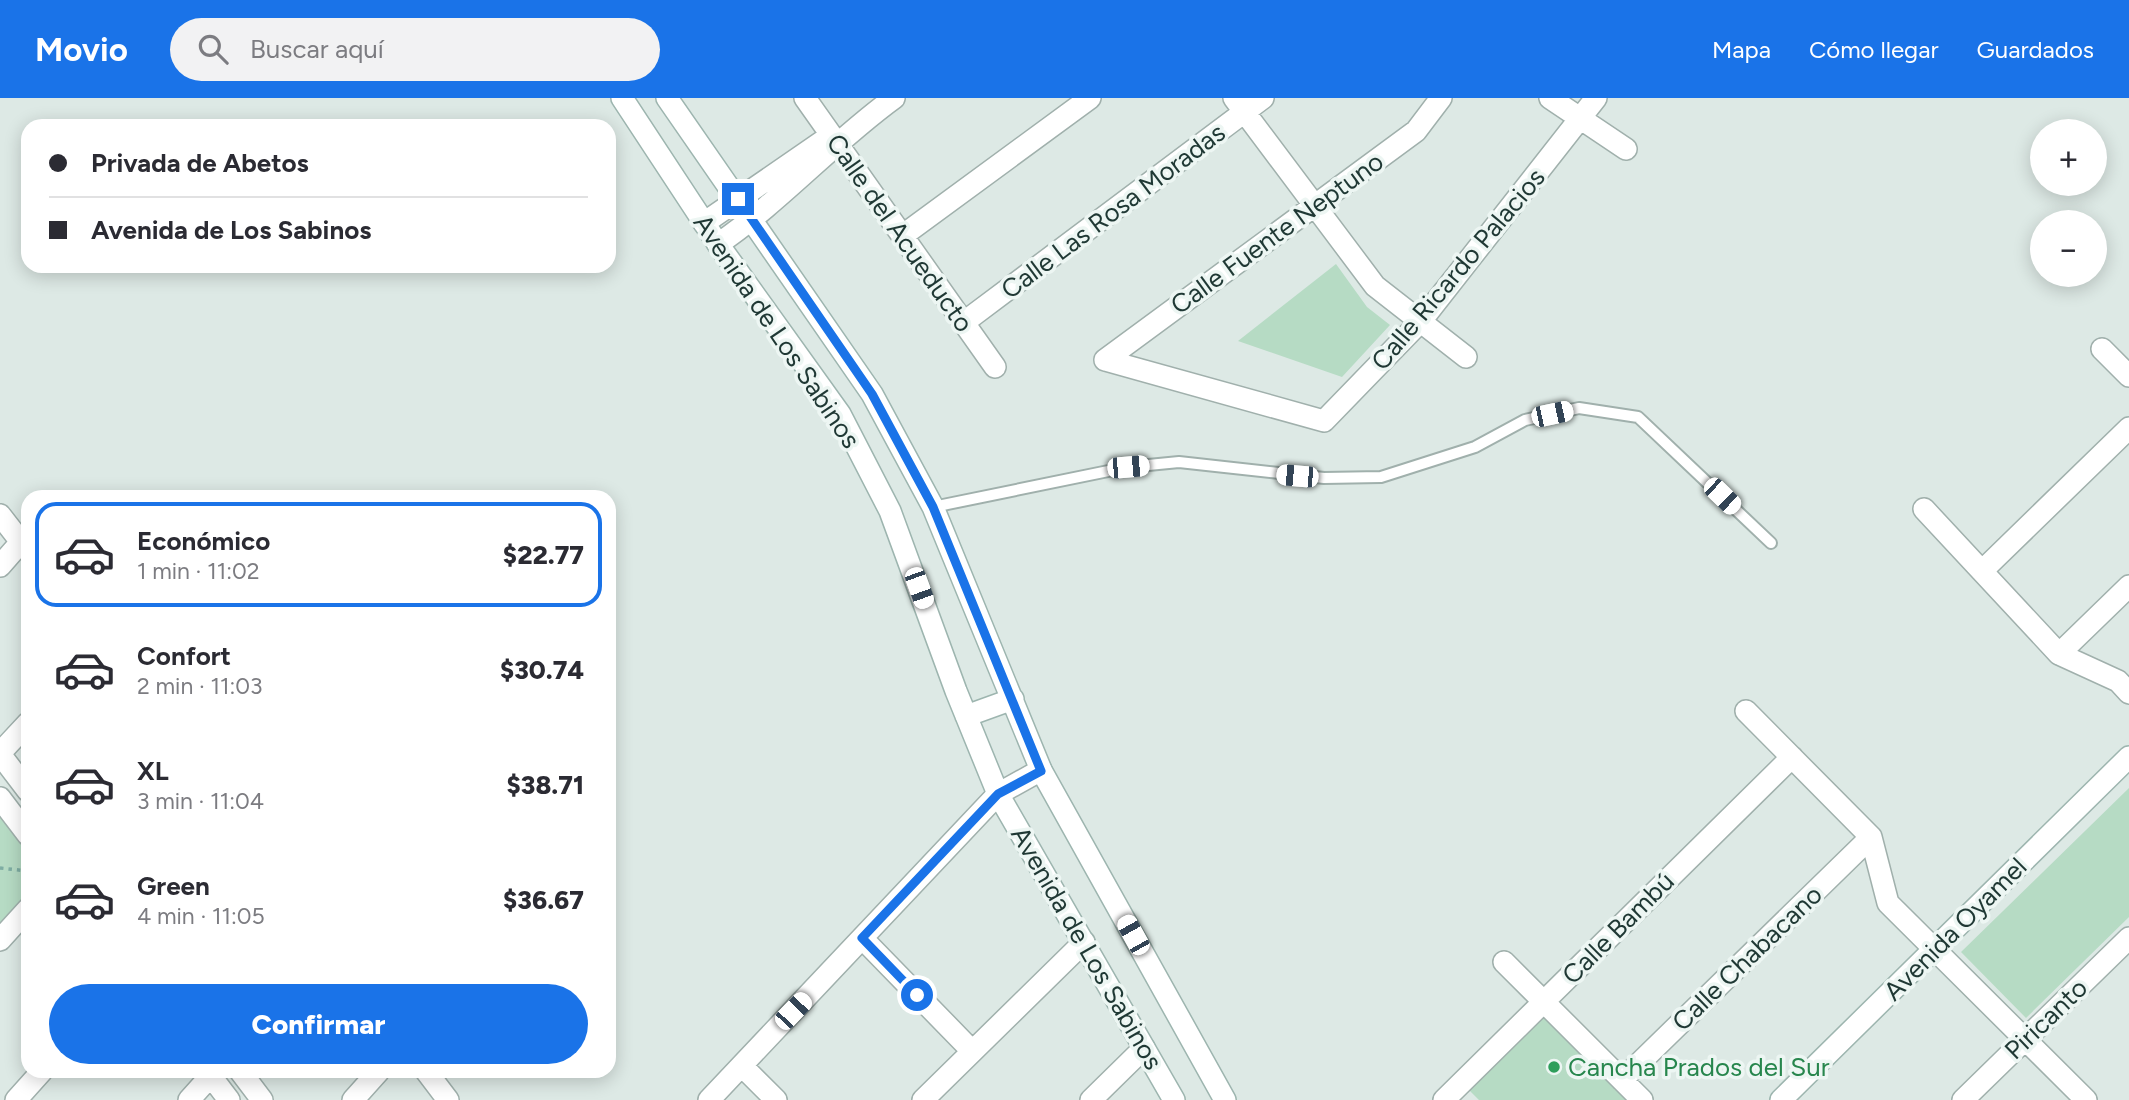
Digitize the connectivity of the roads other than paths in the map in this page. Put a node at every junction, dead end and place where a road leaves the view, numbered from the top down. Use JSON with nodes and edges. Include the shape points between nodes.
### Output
{"nodes":[{"id":1,"x":622,"y":98,"type":"edge"},
{"id":2,"x":667,"y":98,"type":"edge"},
{"id":3,"x":805,"y":98,"type":"edge"},
{"id":4,"x":894,"y":98,"type":"edge"},
{"id":5,"x":1090,"y":98,"type":"edge"},
{"id":6,"x":1263,"y":98,"type":"edge"},
{"id":7,"x":1441,"y":98,"type":"edge"},
{"id":8,"x":1550,"y":98,"type":"edge"},
{"id":9,"x":1596,"y":98,"type":"edge"},
{"id":10,"x":1239,"y":105,"type":"edge"},
{"id":11,"x":1582,"y":119,"type":"junction"},
{"id":12,"x":840,"y":136,"type":"junction"},
{"id":13,"x":1626,"y":149,"type":"dead end"},
{"id":14,"x":738,"y":199,"type":"junction"},
{"id":15,"x":1314,"y":208,"type":"junction"},
{"id":16,"x":753,"y":220,"type":"junction"},
{"id":17,"x":704,"y":223,"type":"junction"},
{"id":18,"x":902,"y":236,"type":"junction"},
{"id":19,"x":718,"y":244,"type":"junction"},
{"id":20,"x":1420,"y":321,"type":"junction"},
{"id":21,"x":964,"y":323,"type":"junction"},
{"id":22,"x":2102,"y":349,"type":"dead end"},
{"id":23,"x":1466,"y":357,"type":"dead end"},
{"id":24,"x":1105,"y":360,"type":"joint"},
{"id":25,"x":995,"y":368,"type":"dead end"},
{"id":26,"x":2129,"y":376,"type":"edge"},
{"id":27,"x":2129,"y":428,"type":"edge"},
{"id":28,"x":933,"y":507,"type":"junction"},
{"id":29,"x":1924,"y":509,"type":"dead end"},
{"id":30,"x":0,"y":514,"type":"edge"},
{"id":31,"x":21,"y":542,"type":"edge"},
{"id":32,"x":1771,"y":543,"type":"dead end"},
{"id":33,"x":21,"y":550,"type":"edge"},
{"id":34,"x":0,"y":566,"type":"edge"},
{"id":35,"x":1982,"y":571,"type":"junction"},
{"id":36,"x":2129,"y":586,"type":"edge"},
{"id":37,"x":2059,"y":654,"type":"junction"},
{"id":38,"x":2129,"y":693,"type":"edge"},
{"id":39,"x":1013,"y":699,"type":"junction"},
{"id":40,"x":1746,"y":711,"type":"dead end"},
{"id":41,"x":966,"y":716,"type":"junction"},
{"id":42,"x":21,"y":730,"type":"edge"},
{"id":43,"x":0,"y":753,"type":"edge"},
{"id":44,"x":1792,"y":757,"type":"junction"},
{"id":45,"x":2129,"y":757,"type":"edge"},
{"id":46,"x":1041,"y":771,"type":"junction"},
{"id":47,"x":21,"y":782,"type":"edge"},
{"id":48,"x":998,"y":794,"type":"junction"},
{"id":49,"x":0,"y":798,"type":"edge"},
{"id":50,"x":21,"y":826,"type":"edge"},
{"id":51,"x":1871,"y":837,"type":"junction"},
{"id":52,"x":21,"y":917,"type":"edge"},
{"id":53,"x":862,"y":938,"type":"junction"},
{"id":54,"x":2129,"y":938,"type":"edge"},
{"id":55,"x":0,"y":940,"type":"edge"},
{"id":56,"x":1084,"y":942,"type":"junction"},
{"id":57,"x":1933,"y":950,"type":"junction"},
{"id":58,"x":1504,"y":962,"type":"dead end"},
{"id":59,"x":1544,"y":1002,"type":"junction"},
{"id":60,"x":2025,"y":1040,"type":"junction"},
{"id":61,"x":1144,"y":1048,"type":"junction"},
{"id":62,"x":972,"y":1051,"type":"junction"},
{"id":63,"x":742,"y":1066,"type":"junction"},
{"id":64,"x":36,"y":1078,"type":"edge"},
{"id":65,"x":207,"y":1078,"type":"edge"},
{"id":66,"x":214,"y":1078,"type":"edge"},
{"id":67,"x":245,"y":1078,"type":"edge"},
{"id":68,"x":373,"y":1078,"type":"edge"},
{"id":69,"x":431,"y":1078,"type":"edge"},
{"id":70,"x":1622,"y":1080,"type":"junction"},
{"id":71,"x":16,"y":1100,"type":"edge"},
{"id":72,"x":189,"y":1100,"type":"edge"},
{"id":73,"x":229,"y":1100,"type":"edge"},
{"id":74,"x":262,"y":1100,"type":"edge"},
{"id":75,"x":353,"y":1100,"type":"edge"},
{"id":76,"x":448,"y":1100,"type":"edge"},
{"id":77,"x":709,"y":1100,"type":"edge"},
{"id":78,"x":776,"y":1100,"type":"edge"},
{"id":79,"x":923,"y":1100,"type":"edge"},
{"id":80,"x":1091,"y":1100,"type":"edge"},
{"id":81,"x":1174,"y":1100,"type":"edge"},
{"id":82,"x":1225,"y":1100,"type":"edge"},
{"id":83,"x":1444,"y":1100,"type":"edge"},
{"id":84,"x":1642,"y":1100,"type":"edge"},
{"id":85,"x":1781,"y":1100,"type":"edge"},
{"id":86,"x":1963,"y":1100,"type":"edge"},
{"id":87,"x":2086,"y":1100,"type":"edge"}],
"edges":[{"from":1,"to":17,"type":"street","name":"Avenida de Los Sabinos"},
{"from":2,"to":14,"type":"street","name":"Avenida de Los Sabinos"},
{"from":3,"to":12,"type":"street","name":"Calle del Acueducto"},
{"from":4,"to":12,"type":"street"},
{"from":5,"to":18,"type":"street"},
{"from":6,"to":10,"type":"street","name":"Calle Las Rosa Moradas"},
{"from":7,"to":15,"type":"street","name":"Calle Fuente Neptuno","via":[[1416,131]]},
{"from":8,"to":11,"type":"street"},
{"from":9,"to":11,"type":"street","name":"Calle Ricardo Palacios"},
{"from":10,"to":15,"type":"street"},
{"from":10,"to":21,"type":"street","name":"Calle Las Rosa Moradas"},
{"from":11,"to":13,"type":"street"},
{"from":11,"to":20,"type":"street","name":"Calle Ricardo Palacios"},
{"from":12,"to":14,"type":"street"},
{"from":12,"to":16,"type":"street"},
{"from":12,"to":18,"type":"street","name":"Calle del Acueducto"},
{"from":14,"to":16,"type":"street","name":"Avenida de Los Sabinos"},
{"from":14,"to":17,"type":"street"},
{"from":15,"to":20,"type":"street","via":[[1375,286]]},
{"from":15,"to":24,"type":"street","name":"Calle Fuente Neptuno"},
{"from":16,"to":19,"type":"street"},
{"from":16,"to":28,"type":"street","name":"Avenida de Los Sabinos","via":[[872,394]]},
{"from":17,"to":19,"type":"street","name":"Avenida de Los Sabinos"},
{"from":18,"to":21,"type":"street","name":"Calle del Acueducto"},
{"from":19,"to":41,"type":"street","name":"Avenida de Los Sabinos","via":[[840,414],[890,512]]},
{"from":20,"to":23,"type":"street"},
{"from":20,"to":24,"type":"street","name":"Calle Ricardo Palacios","via":[[1324,421]]},
{"from":21,"to":25,"type":"street","name":"Calle del Acueducto"},
{"from":22,"to":26,"type":"street"},
{"from":27,"to":35,"type":"street"},
{"from":28,"to":32,"type":"lane","via":[[1128,467],[1179,462],[1324,478],[1381,477],[1475,447],[1525,420],[1578,408],[1638,417]]},
{"from":28,"to":39,"type":"street","name":"Avenida de Los Sabinos"},
{"from":29,"to":35,"type":"street"},
{"from":30,"to":31,"type":"street"},
{"from":33,"to":34,"type":"street"},
{"from":35,"to":37,"type":"street"},
{"from":36,"to":37,"type":"street"},
{"from":37,"to":38,"type":"street","via":[[2118,681]]},
{"from":39,"to":41,"type":"street"},
{"from":39,"to":46,"type":"street","name":"Avenida de Los Sabinos"},
{"from":40,"to":44,"type":"street"},
{"from":41,"to":48,"type":"street","name":"Avenida de Los Sabinos"},
{"from":42,"to":43,"type":"street"},
{"from":43,"to":47,"type":"street"},
{"from":44,"to":51,"type":"street"},
{"from":44,"to":59,"type":"street","name":"Calle Bambú"},
{"from":45,"to":57,"type":"street","name":"Avenida Oyamel"},
{"from":46,"to":48,"type":"street"},
{"from":46,"to":82,"type":"street","name":"Avenida de Los Sabinos"},
{"from":48,"to":53,"type":"street"},
{"from":48,"to":56,"type":"street","name":"Avenida de Los Sabinos"},
{"from":49,"to":50,"type":"street"},
{"from":51,"to":57,"type":"street","via":[[1888,903]]},
{"from":51,"to":70,"type":"street","name":"Calle Chabacano"},
{"from":52,"to":55,"type":"street"},
{"from":53,"to":62,"type":"street"},
{"from":53,"to":63,"type":"street"},
{"from":54,"to":60,"type":"street","name":"Piricanto"},
{"from":56,"to":61,"type":"street","name":"Avenida de Los Sabinos"},
{"from":56,"to":62,"type":"street"},
{"from":57,"to":60,"type":"street"},
{"from":57,"to":85,"type":"street","name":"Avenida Oyamel"},
{"from":58,"to":59,"type":"street"},
{"from":59,"to":70,"type":"street"},
{"from":59,"to":83,"type":"street","name":"Calle Bambú"},
{"from":60,"to":86,"type":"street","name":"Piricanto"},
{"from":60,"to":87,"type":"street"},
{"from":61,"to":80,"type":"street"},
{"from":61,"to":81,"type":"street","name":"Avenida de Los Sabinos"},
{"from":62,"to":79,"type":"street"},
{"from":63,"to":77,"type":"street"},
{"from":63,"to":78,"type":"street"},
{"from":64,"to":71,"type":"street"},
{"from":65,"to":72,"type":"street"},
{"from":66,"to":73,"type":"street"},
{"from":67,"to":74,"type":"street"},
{"from":68,"to":75,"type":"street"},
{"from":69,"to":76,"type":"street"},
{"from":70,"to":84,"type":"street"}]}
